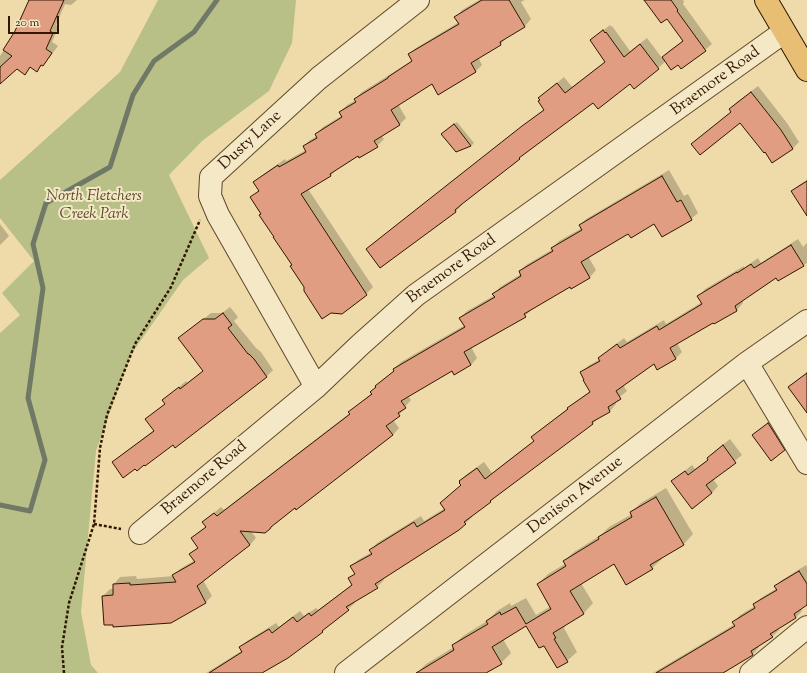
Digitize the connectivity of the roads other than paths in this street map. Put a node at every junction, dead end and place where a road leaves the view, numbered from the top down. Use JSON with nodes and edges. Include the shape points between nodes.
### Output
{"nodes":[{"id":1,"x":418,"y":0,"type":"edge"},
{"id":2,"x":766,"y":0,"type":"edge"},
{"id":3,"x":784,"y":32,"type":"junction"},
{"id":4,"x":807,"y":70,"type":"edge"},
{"id":5,"x":807,"y":321,"type":"edge"},
{"id":6,"x":747,"y":364,"type":"junction"},
{"id":7,"x":316,"y":387,"type":"junction"},
{"id":8,"x":807,"y":463,"type":"edge"},
{"id":9,"x":140,"y":533,"type":"road end"},
{"id":10,"x":807,"y":627,"type":"edge"},
{"id":11,"x":370,"y":666,"type":"edge"},
{"id":12,"x":759,"y":671,"type":"edge"},
{"id":13,"x":346,"y":673,"type":"edge"}],
"edges":[{"from":1,"to":7,"type":"street","name":"Dusty Lane","via":[[319,78],[211,177],[210,196],[218,215]]},
{"from":2,"to":3,"type":"main road"},
{"from":3,"to":4,"type":"main road"},
{"from":3,"to":7,"type":"street","name":"Braemore Road","via":[[416,295]]},
{"from":5,"to":6,"type":"street","name":"Denison Avenue"},
{"from":6,"to":8,"type":"street"},
{"from":6,"to":11,"type":"street","name":"Denison Avenue"},
{"from":7,"to":9,"type":"street","name":"Braemore Road"},
{"from":10,"to":12,"type":"street"},
{"from":11,"to":13,"type":"street","name":"Denison Avenue"}]}
